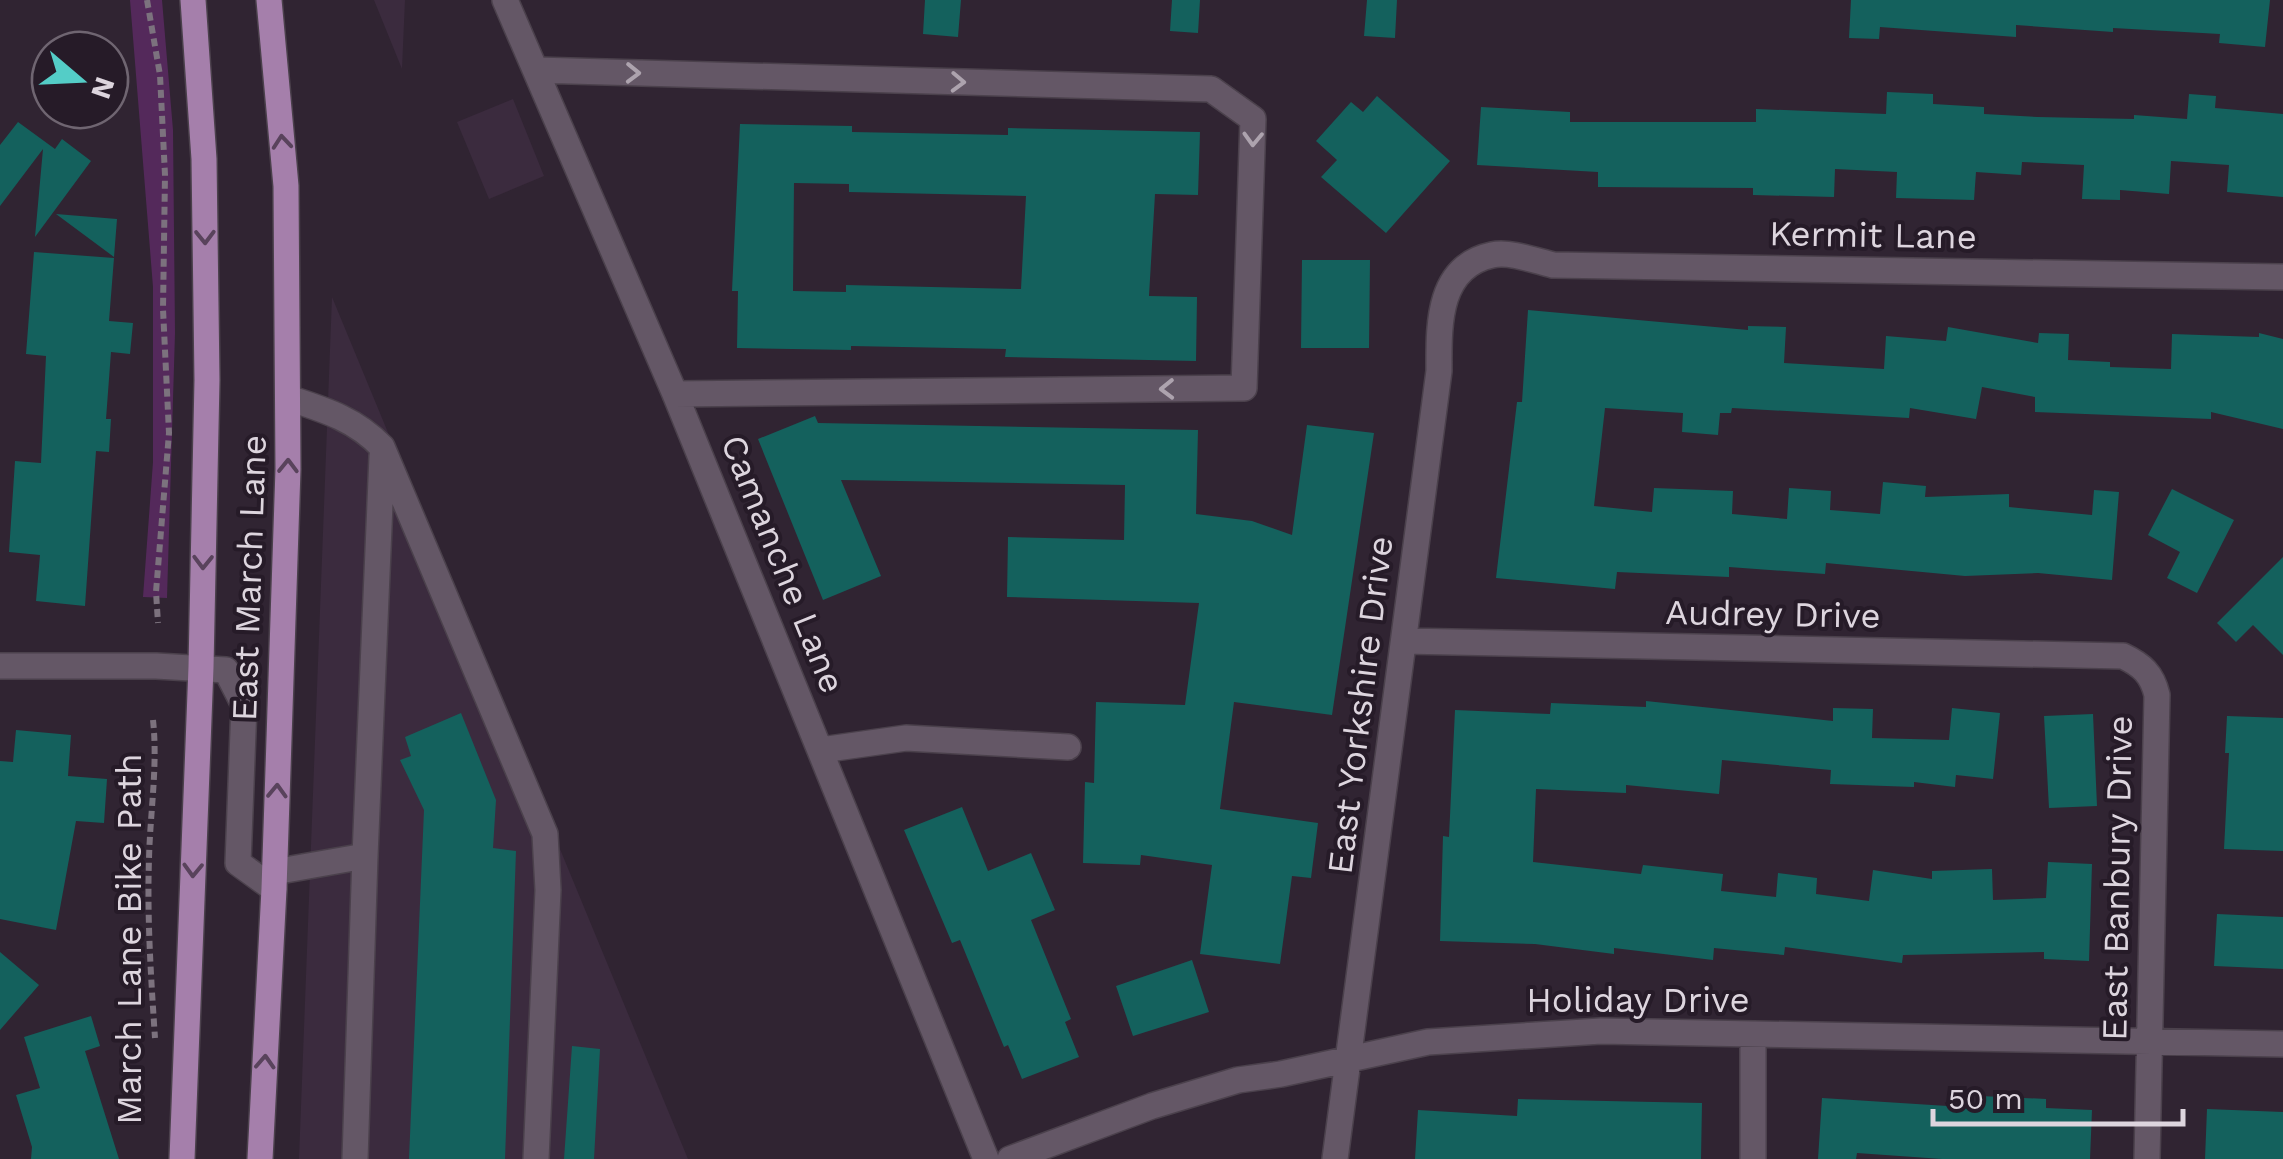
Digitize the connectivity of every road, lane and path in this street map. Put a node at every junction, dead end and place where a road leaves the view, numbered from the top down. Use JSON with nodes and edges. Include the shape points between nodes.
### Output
{"nodes":[{"id":1,"x":147,"y":0,"type":"edge"},
{"id":2,"x":193,"y":0,"type":"edge"},
{"id":3,"x":269,"y":0,"type":"edge"},
{"id":4,"x":505,"y":0,"type":"edge"},
{"id":5,"x":536,"y":70,"type":"junction"},
{"id":6,"x":1466,"y":268,"type":"joint"},
{"id":7,"x":2283,"y":277,"type":"edge"},
{"id":8,"x":675,"y":394,"type":"junction"},
{"id":9,"x":288,"y":398,"type":"junction"},
{"id":10,"x":382,"y":447,"type":"junction"},
{"id":11,"x":158,"y":623,"type":"dead end"},
{"id":12,"x":1404,"y":641,"type":"junction"},
{"id":13,"x":2139,"y":664,"type":"joint"},
{"id":14,"x":0,"y":666,"type":"edge"},
{"id":15,"x":201,"y":667,"type":"junction"},
{"id":16,"x":152,"y":720,"type":"dead end"},
{"id":17,"x":1068,"y":747,"type":"dead end"},
{"id":18,"x":821,"y":750,"type":"junction"},
{"id":19,"x":364,"y":856,"type":"junction"},
{"id":20,"x":274,"y":880,"type":"junction"},
{"id":21,"x":1753,"y":1035,"type":"junction"},
{"id":22,"x":2148,"y":1043,"type":"junction"},
{"id":23,"x":2283,"y":1044,"type":"edge"},
{"id":24,"x":156,"y":1050,"type":"dead end"},
{"id":25,"x":1348,"y":1058,"type":"junction"},
{"id":26,"x":182,"y":1159,"type":"edge"},
{"id":27,"x":260,"y":1159,"type":"edge"},
{"id":28,"x":355,"y":1159,"type":"edge"},
{"id":29,"x":536,"y":1159,"type":"edge"},
{"id":30,"x":986,"y":1159,"type":"edge"},
{"id":31,"x":1010,"y":1159,"type":"edge"},
{"id":32,"x":1336,"y":1159,"type":"edge"},
{"id":33,"x":1753,"y":1159,"type":"edge"},
{"id":34,"x":2146,"y":1159,"type":"edge"}],
"edges":[{"from":1,"to":11,"type":"path","via":[[166,175],[169,433]]},
{"from":2,"to":15,"type":"main road","name":"East March Lane","one_way":true,"via":[[204,159],[207,380]]},
{"from":9,"to":3,"type":"main road","name":"East March Lane","one_way":true,"via":[[286,186]]},
{"from":4,"to":5,"type":"street","name":"Camanche Lane"},
{"from":5,"to":8,"type":"street","name":"Camanche Lane"},
{"from":5,"to":8,"type":"street","one_way":true,"via":[[1211,88],[1253,120],[1244,388]]},
{"from":6,"to":7,"type":"street","name":"Kermit Lane","via":[[1492,255],[1554,265]]},
{"from":6,"to":12,"type":"street","name":"East Yorkshire Drive","via":[[1441,311]]},
{"from":8,"to":18,"type":"street","name":"Camanche Lane"},
{"from":9,"to":10,"type":"street","via":[[363,427]]},
{"from":20,"to":9,"type":"main road","name":"East March Lane","one_way":true},
{"from":10,"to":19,"type":"street"},
{"from":10,"to":29,"type":"street","via":[[545,834]]},
{"from":12,"to":13,"type":"street","name":"Audrey Drive","via":[[2123,656]]},
{"from":12,"to":25,"type":"street","name":"East Yorkshire Drive"},
{"from":13,"to":22,"type":"street","name":"East Banbury Drive","via":[[2153,679],[2156,695]]},
{"from":14,"to":15,"type":"street"},
{"from":15,"to":20,"type":"street","via":[[226,670],[244,704],[238,863]]},
{"from":15,"to":26,"type":"main road","name":"East March Lane","one_way":true},
{"from":16,"to":24,"type":"path","name":"March Lane Bike Path","via":[[148,937]]},
{"from":17,"to":18,"type":"street","via":[[906,738]]},
{"from":18,"to":30,"type":"street","name":"Camanche Lane"},
{"from":19,"to":20,"type":"street"},
{"from":19,"to":28,"type":"street"},
{"from":27,"to":20,"type":"main road","name":"East March Lane","one_way":true},
{"from":21,"to":22,"type":"street","name":"Holiday Drive"},
{"from":21,"to":25,"type":"street","name":"Holiday Drive","via":[[1512,1034]]},
{"from":21,"to":33,"type":"street"},
{"from":22,"to":23,"type":"street","name":"Holiday Drive"},
{"from":22,"to":34,"type":"street","name":"East Banbury Drive"},
{"from":25,"to":31,"type":"street","name":"Holiday Drive","via":[[1238,1080]]},
{"from":25,"to":32,"type":"street","name":"East Yorkshire Drive"}]}
